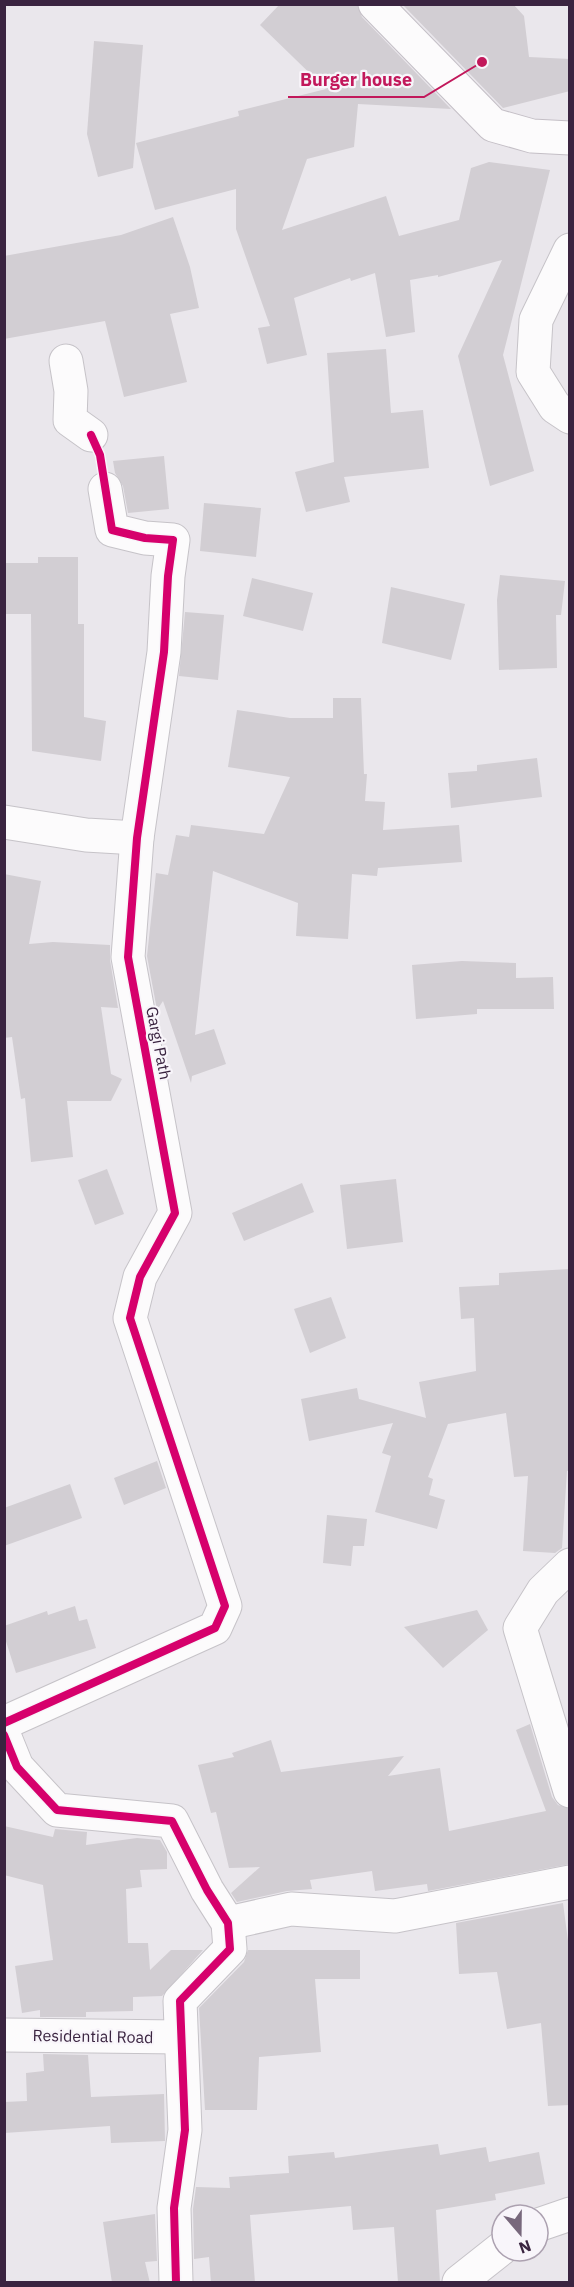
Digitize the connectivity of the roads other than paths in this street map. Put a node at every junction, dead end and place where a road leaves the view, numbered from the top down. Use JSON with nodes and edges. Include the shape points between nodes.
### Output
{"nodes":[{"id":1,"x":375,"y":4,"type":"edge"},
{"id":2,"x":570,"y":138,"type":"edge"},
{"id":3,"x":570,"y":250,"type":"edge"},
{"id":4,"x":66,"y":361,"type":"dead end"},
{"id":5,"x":570,"y":417,"type":"edge"},
{"id":6,"x":91,"y":435,"type":"dead end"},
{"id":7,"x":105,"y":489,"type":"dead end"},
{"id":8,"x":4,"y":822,"type":"edge"},
{"id":9,"x":137,"y":838,"type":"junction"},
{"id":10,"x":570,"y":1565,"type":"edge"},
{"id":11,"x":4,"y":1723,"type":"edge"},
{"id":12,"x":4,"y":1736,"type":"edge"},
{"id":13,"x":570,"y":1791,"type":"edge"},
{"id":14,"x":570,"y":1882,"type":"edge"},
{"id":15,"x":228,"y":1923,"type":"junction"},
{"id":16,"x":4,"y":2035,"type":"edge"},
{"id":17,"x":181,"y":2037,"type":"junction"},
{"id":18,"x":570,"y":2214,"type":"edge"},
{"id":19,"x":550,"y":2221,"type":"edge"},
{"id":20,"x":490,"y":2258,"type":"edge"},
{"id":21,"x":176,"y":2283,"type":"edge"},
{"id":22,"x":459,"y":2283,"type":"edge"}],
"edges":[{"from":1,"to":2,"type":"street","via":[[493,125],[532,136]]},
{"from":3,"to":5,"type":"street","via":[[536,320],[533,372],[555,407]]},
{"from":4,"to":6,"type":"street","via":[[70,420]]},
{"from":7,"to":9,"type":"street","name":"Gargi Path","via":[[112,530],[173,540],[164,652]]},
{"from":8,"to":9,"type":"street","via":[[86,835]]},
{"from":9,"to":11,"type":"street","name":"Gargi Path","via":[[128,957],[175,1213],[140,1277],[130,1318],[225,1606],[215,1628]]},
{"from":10,"to":13,"type":"street","via":[[543,1591],[520,1628]]},
{"from":12,"to":15,"type":"street","via":[[17,1767],[57,1810],[172,1821]]},
{"from":14,"to":15,"type":"street","via":[[395,1916],[291,1909]]},
{"from":15,"to":17,"type":"street","via":[[230,1949],[180,2001]]},
{"from":16,"to":17,"type":"street","name":"Residential Road"},
{"from":17,"to":21,"type":"street","via":[[185,2130],[174,2208]]},
{"from":18,"to":19,"type":"street"},
{"from":20,"to":22,"type":"street"}]}
